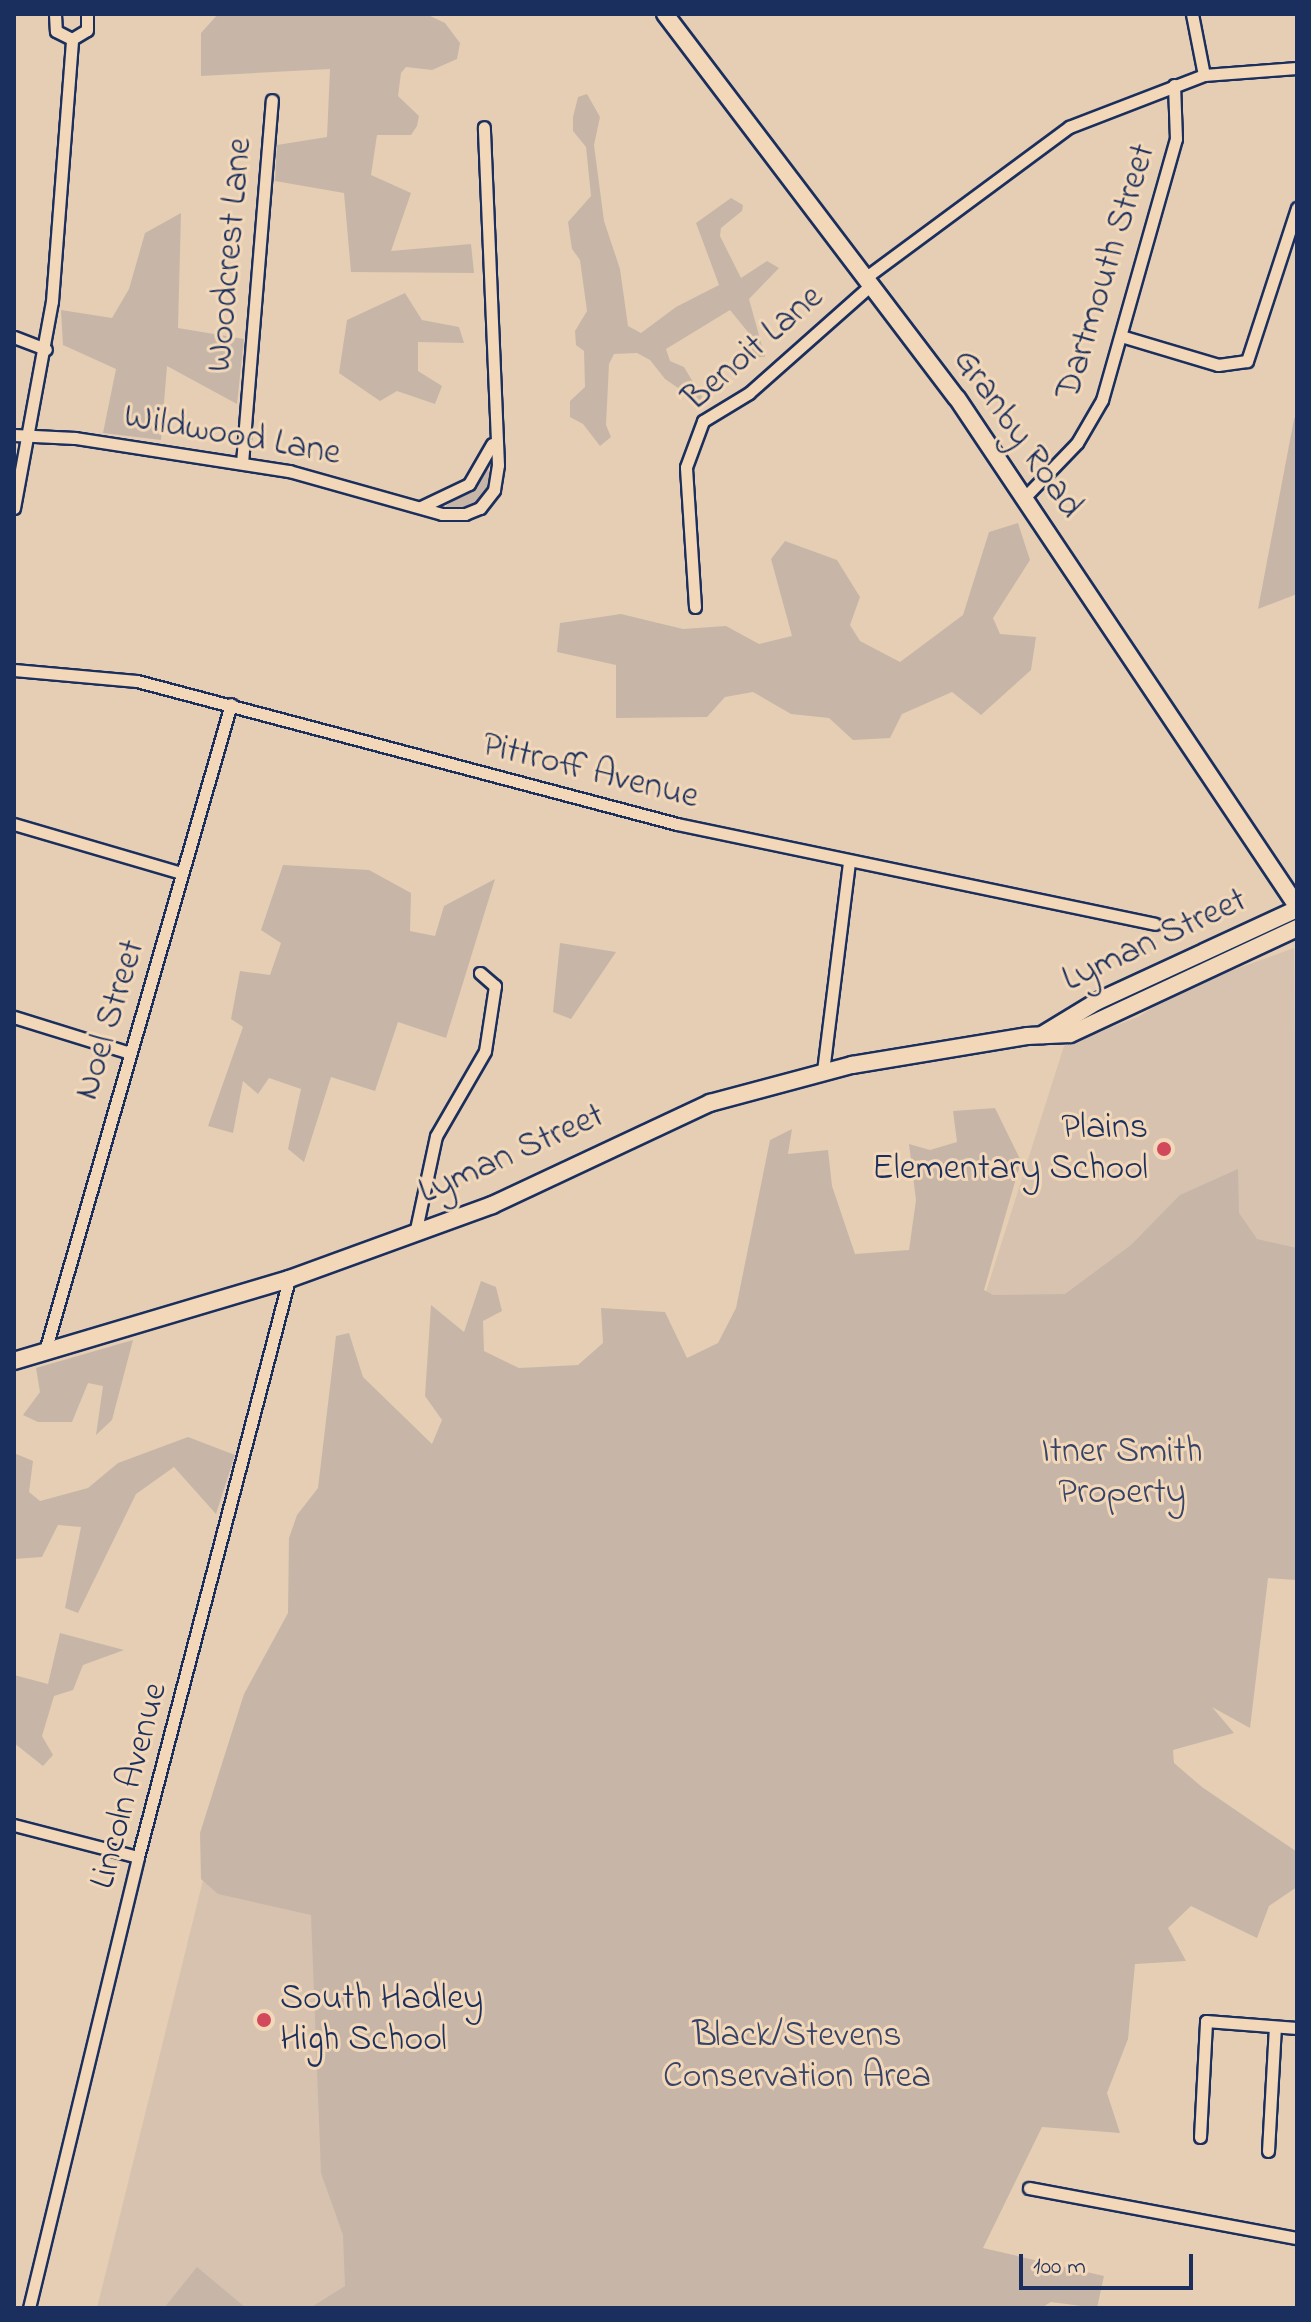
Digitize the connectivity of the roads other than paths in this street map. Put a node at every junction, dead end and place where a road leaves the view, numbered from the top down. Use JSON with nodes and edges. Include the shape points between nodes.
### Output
{"nodes":[{"id":1,"x":55,"y":14,"type":"edge"},
{"id":2,"x":87,"y":14,"type":"edge"},
{"id":3,"x":1192,"y":14,"type":"edge"},
{"id":4,"x":668,"y":15,"type":"edge"},
{"id":5,"x":72,"y":39,"type":"junction"},
{"id":6,"x":1297,"y":68,"type":"edge"},
{"id":7,"x":1204,"y":75,"type":"junction"},
{"id":8,"x":1174,"y":85,"type":"junction"},
{"id":9,"x":272,"y":100,"type":"dead end"},
{"id":10,"x":484,"y":127,"type":"dead end"},
{"id":11,"x":1297,"y":208,"type":"edge"},
{"id":12,"x":868,"y":281,"type":"junction"},
{"id":13,"x":1121,"y":336,"type":"junction"},
{"id":14,"x":14,"y":337,"type":"edge"},
{"id":15,"x":46,"y":349,"type":"junction"},
{"id":16,"x":31,"y":434,"type":"junction"},
{"id":17,"x":14,"y":435,"type":"edge"},
{"id":18,"x":494,"y":439,"type":"junction"},
{"id":19,"x":242,"y":463,"type":"junction"},
{"id":20,"x":1024,"y":498,"type":"junction"},
{"id":21,"x":421,"y":507,"type":"junction"},
{"id":22,"x":14,"y":508,"type":"edge"},
{"id":23,"x":695,"y":607,"type":"dead end"},
{"id":24,"x":14,"y":670,"type":"edge"},
{"id":25,"x":231,"y":704,"type":"junction"},
{"id":26,"x":14,"y":824,"type":"edge"},
{"id":27,"x":849,"y":863,"type":"junction"},
{"id":28,"x":182,"y":873,"type":"junction"},
{"id":29,"x":1297,"y":907,"type":"edge"},
{"id":30,"x":1155,"y":924,"type":"dead end"},
{"id":31,"x":1297,"y":928,"type":"edge"},
{"id":32,"x":480,"y":973,"type":"dead end"},
{"id":33,"x":14,"y":1017,"type":"edge"},
{"id":34,"x":1042,"y":1035,"type":"junction"},
{"id":35,"x":130,"y":1053,"type":"junction"},
{"id":36,"x":823,"y":1071,"type":"junction"},
{"id":37,"x":415,"y":1234,"type":"junction"},
{"id":38,"x":289,"y":1279,"type":"junction"},
{"id":39,"x":45,"y":1351,"type":"junction"},
{"id":40,"x":14,"y":1361,"type":"edge"},
{"id":41,"x":14,"y":1825,"type":"edge"},
{"id":42,"x":138,"y":1857,"type":"junction"},
{"id":43,"x":1275,"y":2027,"type":"junction"},
{"id":44,"x":1297,"y":2028,"type":"edge"},
{"id":45,"x":1200,"y":2137,"type":"dead end"},
{"id":46,"x":1268,"y":2151,"type":"dead end"},
{"id":47,"x":1029,"y":2188,"type":"dead end"},
{"id":48,"x":1297,"y":2238,"type":"edge"},
{"id":49,"x":29,"y":2308,"type":"edge"}],
"edges":[{"from":1,"to":5,"type":"street","via":[[56,31]]},
{"from":2,"to":5,"type":"street","via":[[87,30]]},
{"from":3,"to":7,"type":"street"},
{"from":4,"to":12,"type":"main road","name":"Granby Road"},
{"from":5,"to":15,"type":"street","via":[[62,209]]},
{"from":6,"to":7,"type":"street","name":"Benoit Lane"},
{"from":7,"to":8,"type":"street","name":"Benoit Lane"},
{"from":8,"to":12,"type":"street","name":"Benoit Lane","via":[[1054,135]]},
{"from":8,"to":13,"type":"street","name":"Dartmouth Street","via":[[1176,139]]},
{"from":9,"to":19,"type":"street","name":"Woodcrest Lane"},
{"from":10,"to":18,"type":"street","name":"Wildwood Lane"},
{"from":11,"to":13,"type":"street","via":[[1247,361],[1218,365]]},
{"from":12,"to":20,"type":"main road","name":"Granby Road"},
{"from":12,"to":23,"type":"street","name":"Benoit Lane","via":[[749,393],[703,421],[686,467]]},
{"from":13,"to":20,"type":"street","name":"Dartmouth Street","via":[[1089,427]]},
{"from":14,"to":15,"type":"street"},
{"from":15,"to":16,"type":"street"},
{"from":16,"to":17,"type":"street","name":"Wildwood Lane"},
{"from":16,"to":19,"type":"street","name":"Wildwood Lane"},
{"from":16,"to":22,"type":"street"},
{"from":18,"to":21,"type":"street","via":[[469,484]]},
{"from":18,"to":21,"type":"street","name":"Wildwood Lane","via":[[497,481],[486,503],[459,515]]},
{"from":19,"to":21,"type":"street","name":"Wildwood Lane","via":[[343,483]]},
{"from":20,"to":29,"type":"main road","name":"Granby Road"},
{"from":24,"to":25,"type":"street","name":"Pittroff Avenue","via":[[118,677]]},
{"from":25,"to":27,"type":"street","name":"Pittroff Avenue","via":[[597,804]]},
{"from":25,"to":28,"type":"street","name":"Noel Street"},
{"from":26,"to":28,"type":"street"},
{"from":27,"to":30,"type":"street","name":"Pittroff Avenue"},
{"from":27,"to":36,"type":"street"},
{"from":28,"to":35,"type":"street","name":"Noel Street"},
{"from":29,"to":34,"type":"main road","name":"Lyman Street","via":[[1096,1002]]},
{"from":31,"to":34,"type":"main road","name":"Lyman Street","via":[[1098,1023],[1070,1034]]},
{"from":32,"to":37,"type":"street","via":[[495,986],[485,1051],[436,1136]]},
{"from":33,"to":35,"type":"street"},
{"from":34,"to":36,"type":"main road","name":"Lyman Street"},
{"from":35,"to":39,"type":"street","name":"Noel Street"},
{"from":36,"to":37,"type":"main road","name":"Lyman Street","via":[[677,1115],[508,1199]]},
{"from":37,"to":38,"type":"main road","name":"Lyman Street"},
{"from":38,"to":39,"type":"main road","name":"Lyman Street"},
{"from":38,"to":42,"type":"street","name":"Lincoln Avenue"},
{"from":39,"to":40,"type":"main road","name":"Lyman Street"},
{"from":41,"to":42,"type":"street"},
{"from":42,"to":49,"type":"street","name":"Lincoln Avenue"},
{"from":43,"to":44,"type":"street"},
{"from":43,"to":45,"type":"street","via":[[1206,2021]]},
{"from":43,"to":46,"type":"street"},
{"from":47,"to":48,"type":"street"}]}
